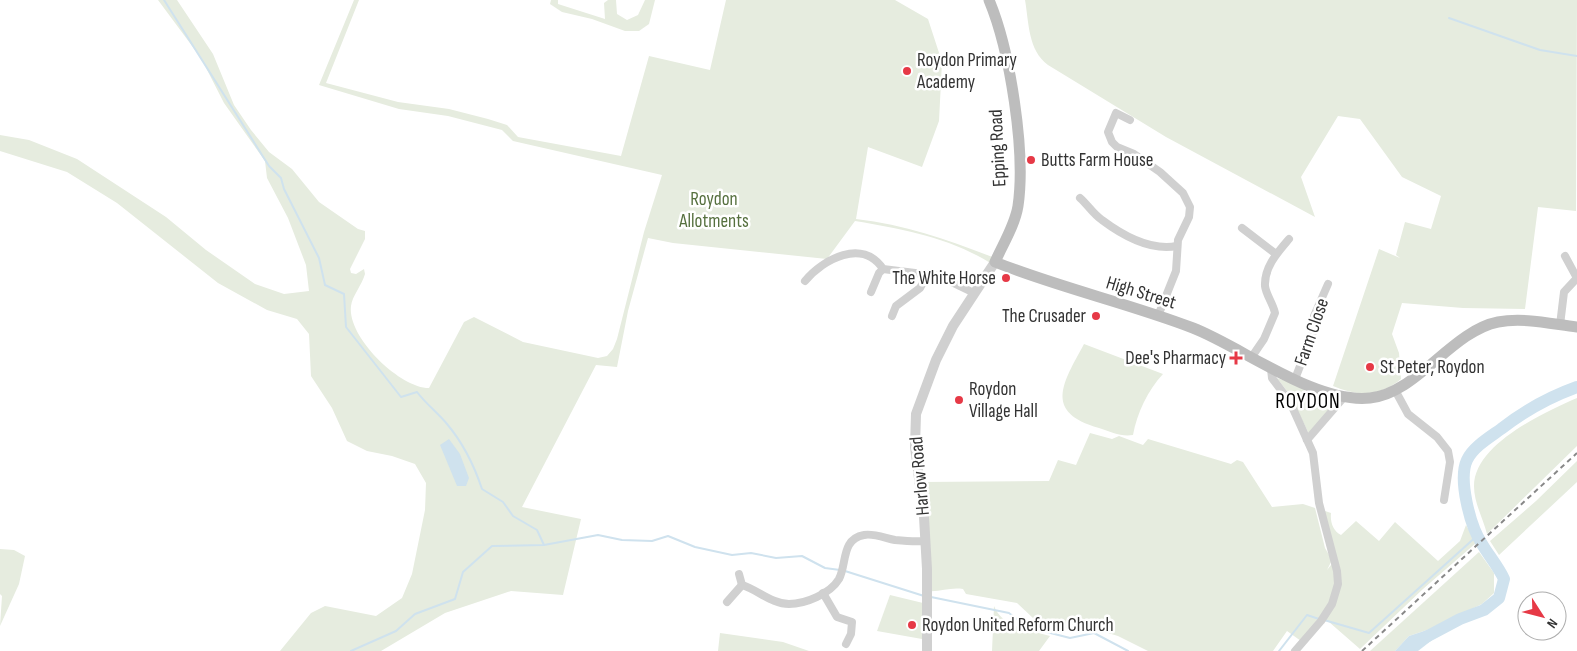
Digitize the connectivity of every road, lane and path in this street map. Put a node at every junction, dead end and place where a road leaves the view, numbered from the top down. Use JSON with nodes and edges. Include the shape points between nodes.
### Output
{"nodes":[{"id":1,"x":989,"y":0,"type":"edge"},
{"id":2,"x":1130,"y":120,"type":"dead end"},
{"id":3,"x":1080,"y":198,"type":"dead end"},
{"id":4,"x":1242,"y":228,"type":"dead end"},
{"id":5,"x":1289,"y":239,"type":"dead end"},
{"id":6,"x":1177,"y":246,"type":"junction"},
{"id":7,"x":1276,"y":254,"type":"junction"},
{"id":8,"x":1565,"y":256,"type":"dead end"},
{"id":9,"x":996,"y":262,"type":"junction"},
{"id":10,"x":883,"y":269,"type":"junction"},
{"id":11,"x":928,"y":274,"type":"junction"},
{"id":12,"x":1577,"y":278,"type":"edge"},
{"id":13,"x":805,"y":281,"type":"dead end"},
{"id":14,"x":1328,"y":284,"type":"dead end"},
{"id":15,"x":872,"y":292,"type":"dead end"},
{"id":16,"x":974,"y":293,"type":"junction"},
{"id":17,"x":892,"y":316,"type":"dead end"},
{"id":18,"x":1158,"y":316,"type":"junction"},
{"id":19,"x":1560,"y":325,"type":"junction"},
{"id":20,"x":1577,"y":327,"type":"edge"},
{"id":21,"x":1251,"y":358,"type":"junction"},
{"id":22,"x":1271,"y":369,"type":"junction"},
{"id":23,"x":1295,"y":379,"type":"junction"},
{"id":24,"x":1395,"y":390,"type":"junction"},
{"id":25,"x":1344,"y":396,"type":"junction"},
{"id":26,"x":1307,"y":440,"type":"junction"},
{"id":27,"x":1444,"y":500,"type":"dead end"},
{"id":28,"x":926,"y":541,"type":"junction"},
{"id":29,"x":738,"y":574,"type":"dead end"},
{"id":30,"x":742,"y":585,"type":"junction"},
{"id":31,"x":823,"y":593,"type":"junction"},
{"id":32,"x":727,"y":602,"type":"dead end"},
{"id":33,"x":846,"y":644,"type":"dead end"},
{"id":34,"x":927,"y":651,"type":"edge"},
{"id":35,"x":1295,"y":651,"type":"edge"}],
"edges":[{"from":1,"to":9,"type":"main road","name":"Epping Road","via":[[998,23],[1013,96],[1019,177],[1018,207]]},
{"from":2,"to":6,"type":"street","via":[[1116,113],[1108,132],[1112,142],[1160,172],[1188,199],[1189,217]]},
{"from":3,"to":6,"type":"street","via":[[1102,220],[1139,241],[1157,248]]},
{"from":4,"to":7,"type":"street"},
{"from":5,"to":7,"type":"street"},
{"from":6,"to":18,"type":"street","via":[[1176,271]]},
{"from":7,"to":21,"type":"street","via":[[1265,286],[1275,313],[1264,339]]},
{"from":8,"to":12,"type":"street"},
{"from":9,"to":16,"type":"street","name":"Harlow Road"},
{"from":9,"to":18,"type":"main road","name":"High Street","via":[[1050,283]]},
{"from":10,"to":11,"type":"street"},
{"from":10,"to":13,"type":"street","via":[[879,262],[856,253],[832,258]]},
{"from":10,"to":15,"type":"street","via":[[878,273]]},
{"from":11,"to":16,"type":"street"},
{"from":11,"to":17,"type":"street","via":[[920,288],[896,306]]},
{"from":12,"to":19,"type":"street","via":[[1564,292]]},
{"from":14,"to":23,"type":"street","name":"Farm Close","via":[[1314,316],[1314,330]]},
{"from":16,"to":28,"type":"street","name":"Harlow Road","via":[[936,360],[916,414],[915,447]]},
{"from":18,"to":21,"type":"main road","name":"High Street","via":[[1208,334]]},
{"from":19,"to":20,"type":"main road","name":"High Street"},
{"from":19,"to":24,"type":"main road","name":"High Street","via":[[1519,321],[1482,327]]},
{"from":21,"to":22,"type":"main road","name":"High Street"},
{"from":22,"to":23,"type":"main road","name":"High Street"},
{"from":22,"to":26,"type":"street","via":[[1272,378],[1290,402]]},
{"from":23,"to":25,"type":"main road","name":"High Street"},
{"from":24,"to":25,"type":"main road","name":"High Street","via":[[1367,399]]},
{"from":24,"to":27,"type":"street","via":[[1408,414],[1438,437],[1448,451],[1450,462]]},
{"from":25,"to":26,"type":"street"},
{"from":26,"to":35,"type":"street","via":[[1313,453],[1319,503],[1335,560],[1338,584],[1327,612]]},
{"from":28,"to":31,"type":"street","via":[[864,535],[854,539],[844,557],[838,580]]},
{"from":28,"to":34,"type":"street","name":"Harlow Road"},
{"from":29,"to":30,"type":"street"},
{"from":30,"to":31,"type":"street","via":[[788,604],[801,603]]},
{"from":30,"to":32,"type":"street"},
{"from":31,"to":33,"type":"street","via":[[836,617],[852,622]]}]}
